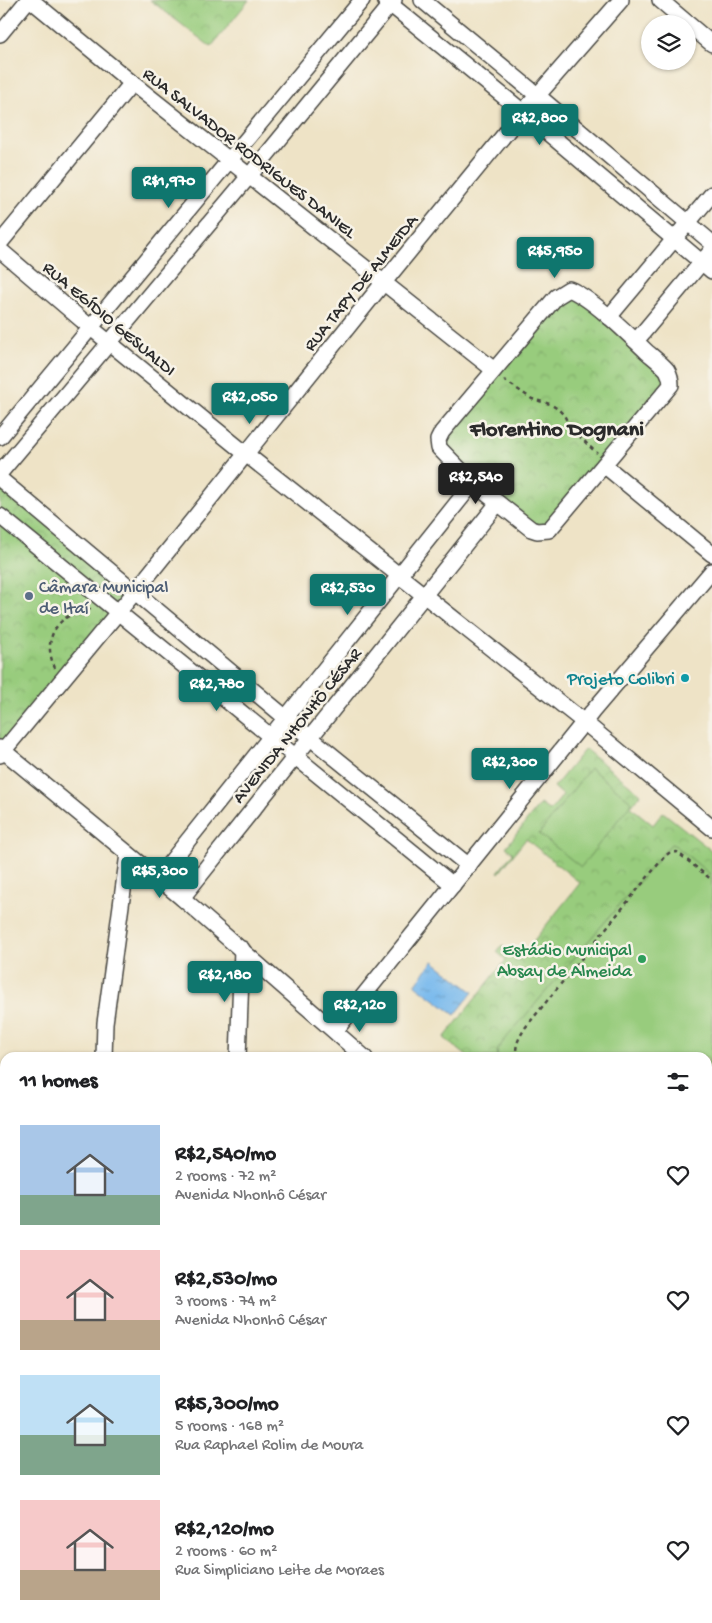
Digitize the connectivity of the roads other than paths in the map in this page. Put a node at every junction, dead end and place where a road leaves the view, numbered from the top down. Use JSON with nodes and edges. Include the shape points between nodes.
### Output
{"nodes":[{"id":1,"x":30,"y":0,"type":"edge"},
{"id":2,"x":362,"y":0,"type":"edge"},
{"id":3,"x":422,"y":0,"type":"edge"},
{"id":4,"x":621,"y":0,"type":"edge"},
{"id":5,"x":660,"y":0,"type":"edge"},
{"id":6,"x":390,"y":1,"type":"edge"},
{"id":7,"x":0,"y":34,"type":"edge"},
{"id":8,"x":712,"y":44,"type":"edge"},
{"id":9,"x":132,"y":83,"type":"junction"},
{"id":10,"x":537,"y":94,"type":"junction"},
{"id":11,"x":523,"y":112,"type":"junction"},
{"id":12,"x":612,"y":158,"type":"junction"},
{"id":13,"x":230,"y":159,"type":"junction"},
{"id":14,"x":250,"y":175,"type":"junction"},
{"id":15,"x":598,"y":175,"type":"junction"},
{"id":16,"x":712,"y":194,"type":"edge"},
{"id":17,"x":688,"y":222,"type":"junction"},
{"id":18,"x":673,"y":239,"type":"junction"},
{"id":19,"x":712,"y":242,"type":"edge"},
{"id":20,"x":0,"y":243,"type":"edge"},
{"id":21,"x":0,"y":250,"type":"edge"},
{"id":22,"x":712,"y":250,"type":"edge"},
{"id":23,"x":707,"y":267,"type":"edge"},
{"id":24,"x":384,"y":282,"type":"junction"},
{"id":25,"x":609,"y":317,"type":"junction"},
{"id":26,"x":90,"y":327,"type":"junction"},
{"id":27,"x":636,"y":341,"type":"junction"},
{"id":28,"x":109,"y":342,"type":"junction"},
{"id":29,"x":494,"y":370,"type":"junction"},
{"id":30,"x":0,"y":436,"type":"edge"},
{"id":31,"x":246,"y":454,"type":"junction"},
{"id":32,"x":606,"y":463,"type":"junction"},
{"id":33,"x":0,"y":473,"type":"edge"},
{"id":34,"x":0,"y":479,"type":"edge"},
{"id":35,"x":473,"y":483,"type":"junction"},
{"id":36,"x":498,"y":502,"type":"junction"},
{"id":37,"x":0,"y":516,"type":"edge"},
{"id":38,"x":712,"y":554,"type":"edge"},
{"id":39,"x":712,"y":571,"type":"edge"},
{"id":40,"x":400,"y":575,"type":"junction"},
{"id":41,"x":134,"y":593,"type":"junction"},
{"id":42,"x":424,"y":595,"type":"junction"},
{"id":43,"x":116,"y":615,"type":"junction"},
{"id":44,"x":286,"y":718,"type":"junction"},
{"id":45,"x":584,"y":722,"type":"junction"},
{"id":46,"x":270,"y":737,"type":"junction"},
{"id":47,"x":310,"y":738,"type":"junction"},
{"id":48,"x":1,"y":751,"type":"edge"},
{"id":49,"x":295,"y":756,"type":"junction"},
{"id":50,"x":712,"y":828,"type":"edge"},
{"id":51,"x":128,"y":854,"type":"junction"},
{"id":52,"x":469,"y":866,"type":"junction"},
{"id":53,"x":158,"y":878,"type":"junction"},
{"id":54,"x":453,"y":885,"type":"junction"},
{"id":55,"x":182,"y":898,"type":"junction"},
{"id":56,"x":242,"y":949,"type":"junction"},
{"id":57,"x":335,"y":1031,"type":"junction"},
{"id":58,"x":104,"y":1052,"type":"edge"},
{"id":59,"x":238,"y":1052,"type":"edge"},
{"id":60,"x":358,"y":1052,"type":"edge"}],
"edges":[{"from":1,"to":7,"type":"street"},
{"from":1,"to":9,"type":"street","name":"RUA SALVADOR RODRIGUES DANIEL"},
{"from":2,"to":13,"type":"street"},
{"from":3,"to":10,"type":"street"},
{"from":4,"to":10,"type":"street","name":"RUA TAPY DE ALMEIDA"},
{"from":5,"to":8,"type":"street"},
{"from":6,"to":11,"type":"street"},
{"from":6,"to":14,"type":"street"},
{"from":9,"to":13,"type":"street","name":"RUA SALVADOR RODRIGUES DANIEL"},
{"from":9,"to":20,"type":"street"},
{"from":10,"to":11,"type":"street","name":"RUA TAPY DE ALMEIDA"},
{"from":10,"to":12,"type":"street"},
{"from":11,"to":15,"type":"street"},
{"from":11,"to":24,"type":"street","name":"RUA TAPY DE ALMEIDA"},
{"from":12,"to":15,"type":"street"},
{"from":12,"to":17,"type":"street"},
{"from":13,"to":14,"type":"street","name":"RUA SALVADOR RODRIGUES DANIEL"},
{"from":13,"to":26,"type":"street"},
{"from":14,"to":24,"type":"street","name":"RUA SALVADOR RODRIGUES DANIEL"},
{"from":14,"to":28,"type":"street"},
{"from":15,"to":18,"type":"street"},
{"from":16,"to":17,"type":"street"},
{"from":17,"to":18,"type":"street"},
{"from":17,"to":19,"type":"street"},
{"from":18,"to":23,"type":"street"},
{"from":18,"to":25,"type":"street"},
{"from":21,"to":26,"type":"street","name":"RUA EGÍDIO GESUALDI"},
{"from":22,"to":23,"type":"street"},
{"from":23,"to":27,"type":"street"},
{"from":24,"to":29,"type":"street","name":"RUA SALVADOR RODRIGUES DANIEL"},
{"from":24,"to":31,"type":"street","name":"RUA TAPY DE ALMEIDA"},
{"from":25,"to":27,"type":"street"},
{"from":25,"to":29,"type":"street","via":[[578,293],[569,289],[562,292]]},
{"from":26,"to":28,"type":"street","name":"RUA EGÍDIO GESUALDI"},
{"from":26,"to":30,"type":"street"},
{"from":27,"to":32,"type":"street","via":[[666,370],[671,385]]},
{"from":28,"to":31,"type":"street","name":"RUA EGÍDIO GESUALDI"},
{"from":28,"to":33,"type":"street"},
{"from":29,"to":35,"type":"street","via":[[438,440],[439,448]]},
{"from":31,"to":40,"type":"street","name":"RUA EGÍDIO GESUALDI"},
{"from":31,"to":41,"type":"street","name":"RUA TAPY DE ALMEIDA"},
{"from":32,"to":36,"type":"street","via":[[549,530],[531,530]]},
{"from":32,"to":38,"type":"street"},
{"from":34,"to":41,"type":"street"},
{"from":35,"to":36,"type":"street"},
{"from":35,"to":40,"type":"street","name":"AVENIDA NHONHÔ CÉSAR"},
{"from":36,"to":42,"type":"street","name":"AVENIDA NHONHÔ CÉSAR"},
{"from":37,"to":43,"type":"street"},
{"from":39,"to":45,"type":"street"},
{"from":40,"to":42,"type":"street","name":"RUA EGÍDIO GESUALDI"},
{"from":40,"to":44,"type":"street","name":"AVENIDA NHONHÔ CÉSAR"},
{"from":41,"to":43,"type":"street","name":"RUA TAPY DE ALMEIDA"},
{"from":41,"to":44,"type":"street"},
{"from":42,"to":45,"type":"street","name":"RUA EGÍDIO GESUALDI"},
{"from":42,"to":47,"type":"street","name":"AVENIDA NHONHÔ CÉSAR"},
{"from":43,"to":46,"type":"street"},
{"from":43,"to":48,"type":"street","name":"RUA TAPY DE ALMEIDA"},
{"from":44,"to":46,"type":"street","name":"AVENIDA NHONHÔ CÉSAR"},
{"from":44,"to":47,"type":"street"},
{"from":45,"to":50,"type":"street","name":"RUA EGÍDIO GESUALDI"},
{"from":45,"to":52,"type":"street"},
{"from":46,"to":49,"type":"street"},
{"from":46,"to":53,"type":"street","name":"AVENIDA NHONHÔ CÉSAR"},
{"from":47,"to":49,"type":"street","name":"AVENIDA NHONHÔ CÉSAR"},
{"from":47,"to":52,"type":"street"},
{"from":48,"to":51,"type":"street"},
{"from":49,"to":54,"type":"street"},
{"from":49,"to":55,"type":"street","name":"AVENIDA NHONHÔ CÉSAR"},
{"from":51,"to":53,"type":"street"},
{"from":51,"to":58,"type":"street"},
{"from":52,"to":54,"type":"street"},
{"from":53,"to":55,"type":"street"},
{"from":54,"to":57,"type":"street"},
{"from":55,"to":56,"type":"street"},
{"from":56,"to":57,"type":"street"},
{"from":56,"to":59,"type":"street"},
{"from":57,"to":60,"type":"street"}]}
